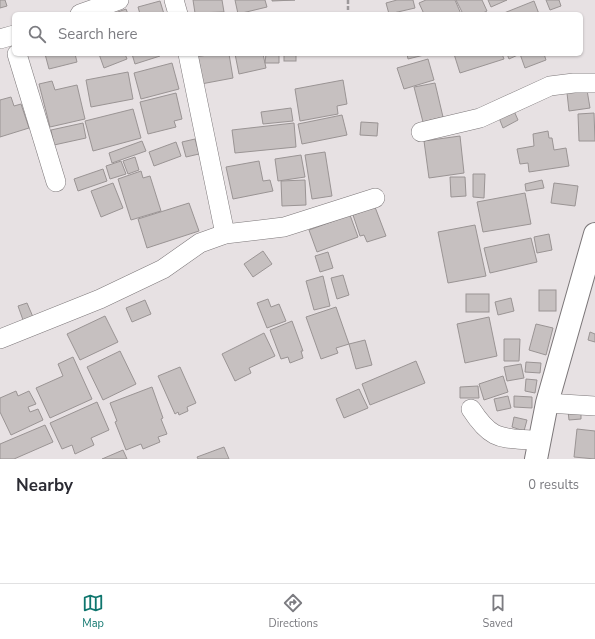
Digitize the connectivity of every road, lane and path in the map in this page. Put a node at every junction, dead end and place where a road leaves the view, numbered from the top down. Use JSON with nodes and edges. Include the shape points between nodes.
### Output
{"nodes":[{"id":1,"x":120,"y":0,"type":"edge"},
{"id":2,"x":174,"y":0,"type":"edge"},
{"id":3,"x":348,"y":0,"type":"edge"},
{"id":4,"x":86,"y":12,"type":"edge"},
{"id":5,"x":177,"y":12,"type":"edge"},
{"id":6,"x":348,"y":12,"type":"edge"},
{"id":7,"x":19,"y":56,"type":"edge"},
{"id":8,"x":188,"y":56,"type":"edge"},
{"id":9,"x":595,"y":83,"type":"edge"},
{"id":10,"x":421,"y":132,"type":"dead end"},
{"id":11,"x":56,"y":182,"type":"dead end"},
{"id":12,"x":375,"y":198,"type":"dead end"},
{"id":13,"x":225,"y":234,"type":"junction"},
{"id":14,"x":595,"y":234,"type":"edge"},
{"id":15,"x":0,"y":339,"type":"edge"},
{"id":16,"x":547,"y":403,"type":"junction"},
{"id":17,"x":595,"y":406,"type":"edge"},
{"id":18,"x":471,"y":409,"type":"dead end"},
{"id":19,"x":538,"y":450,"type":"edge"}],
"edges":[{"from":1,"to":4,"type":"street"},
{"from":2,"to":5,"type":"street"},
{"from":3,"to":6,"type":"path"},
{"from":7,"to":11,"type":"street"},
{"from":8,"to":13,"type":"street"},
{"from":9,"to":10,"type":"street","via":[[550,86],[480,118]]},
{"from":12,"to":13,"type":"street","via":[[284,227]]},
{"from":13,"to":15,"type":"street","via":[[200,243],[163,269],[100,299]]},
{"from":14,"to":16,"type":"street"},
{"from":16,"to":17,"type":"street"},
{"from":16,"to":19,"type":"street"},
{"from":18,"to":19,"type":"street","via":[[490,433]]}]}
